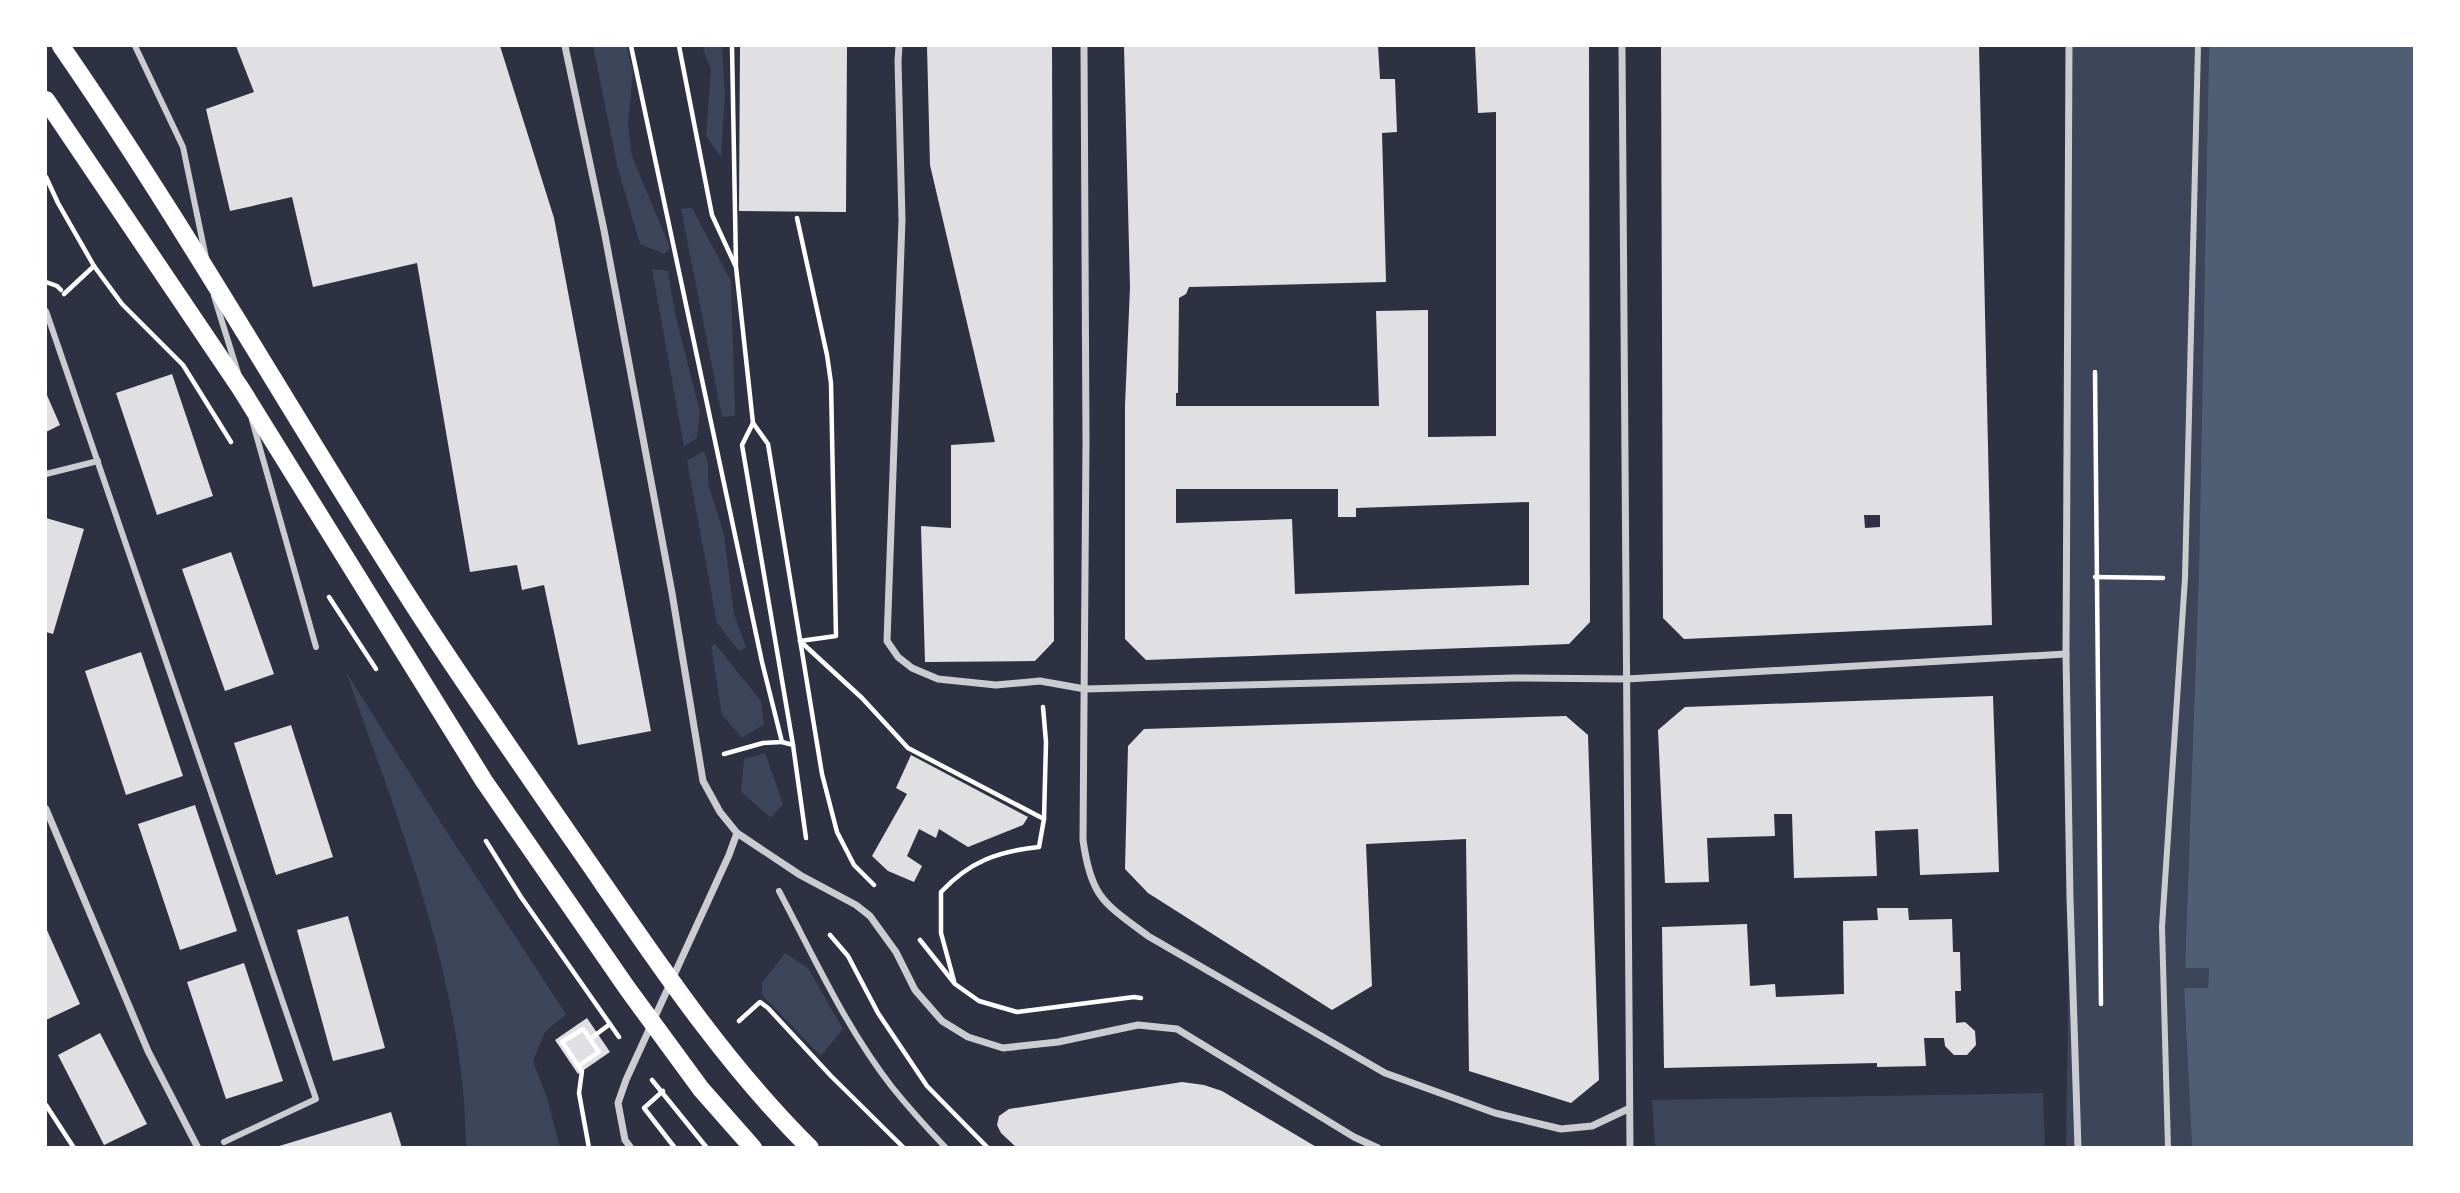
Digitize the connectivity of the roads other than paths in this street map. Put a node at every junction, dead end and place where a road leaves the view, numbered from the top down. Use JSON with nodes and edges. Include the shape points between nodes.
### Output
{"nodes":[{"id":1,"x":61,"y":46,"type":"edge"},
{"id":2,"x":135,"y":46,"type":"edge"},
{"id":3,"x":565,"y":46,"type":"edge"},
{"id":4,"x":899,"y":46,"type":"edge"},
{"id":5,"x":1084,"y":46,"type":"edge"},
{"id":6,"x":1622,"y":46,"type":"edge"},
{"id":7,"x":2069,"y":46,"type":"edge"},
{"id":8,"x":2198,"y":46,"type":"edge"},
{"id":9,"x":46,"y":100,"type":"edge"},
{"id":10,"x":46,"y":311,"type":"edge"},
{"id":11,"x":98,"y":461,"type":"junction"},
{"id":12,"x":46,"y":474,"type":"edge"},
{"id":13,"x":316,"y":647,"type":"dead end"},
{"id":14,"x":2066,"y":654,"type":"junction"},
{"id":15,"x":1627,"y":679,"type":"junction"},
{"id":16,"x":1085,"y":689,"type":"junction"},
{"id":17,"x":46,"y":809,"type":"edge"},
{"id":18,"x":737,"y":833,"type":"junction"},
{"id":19,"x":779,"y":891,"type":"dead end"},
{"id":20,"x":1628,"y":1109,"type":"junction"},
{"id":21,"x":224,"y":1142,"type":"dead end"},
{"id":22,"x":198,"y":1147,"type":"edge"},
{"id":23,"x":631,"y":1147,"type":"edge"},
{"id":24,"x":753,"y":1147,"type":"edge"},
{"id":25,"x":810,"y":1147,"type":"edge"},
{"id":26,"x":946,"y":1147,"type":"edge"},
{"id":27,"x":1378,"y":1147,"type":"edge"},
{"id":28,"x":1630,"y":1147,"type":"edge"},
{"id":29,"x":2078,"y":1147,"type":"edge"},
{"id":30,"x":2168,"y":1147,"type":"edge"}],
"edges":[{"from":1,"to":25,"type":"main road","via":[[192,244],[414,606],[512,752],[662,968],[747,1078]]},
{"from":2,"to":13,"type":"street","via":[[183,147],[214,295]]},
{"from":3,"to":18,"type":"street","via":[[604,230],[703,780]]},
{"from":4,"to":16,"type":"street","via":[[902,220],[887,641],[912,668],[938,679],[996,685],[1040,681]]},
{"from":5,"to":16,"type":"street"},
{"from":6,"to":15,"type":"street"},
{"from":7,"to":14,"type":"street"},
{"from":8,"to":30,"type":"street","via":[[2185,578],[2162,927]]},
{"from":9,"to":24,"type":"main road","via":[[241,389],[484,781],[701,1089]]},
{"from":10,"to":11,"type":"street"},
{"from":11,"to":12,"type":"street"},
{"from":11,"to":21,"type":"street","via":[[316,1099]]},
{"from":14,"to":15,"type":"street"},
{"from":14,"to":29,"type":"street"},
{"from":15,"to":16,"type":"street"},
{"from":15,"to":20,"type":"street"},
{"from":16,"to":20,"type":"street","via":[[1083,840],[1095,891],[1114,910],[1148,936],[1385,1073],[1495,1114],[1561,1129],[1592,1126]]},
{"from":17,"to":22,"type":"street","via":[[148,1051]]},
{"from":18,"to":23,"type":"street","via":[[625,1080],[618,1102],[625,1140]]},
{"from":18,"to":27,"type":"street","via":[[870,916],[896,952],[915,990],[942,1021],[968,1037],[1003,1048],[1138,1026],[1178,1029],[1354,1137]]},
{"from":19,"to":26,"type":"street","via":[[866,1049],[891,1086]]},
{"from":20,"to":28,"type":"street"}]}
